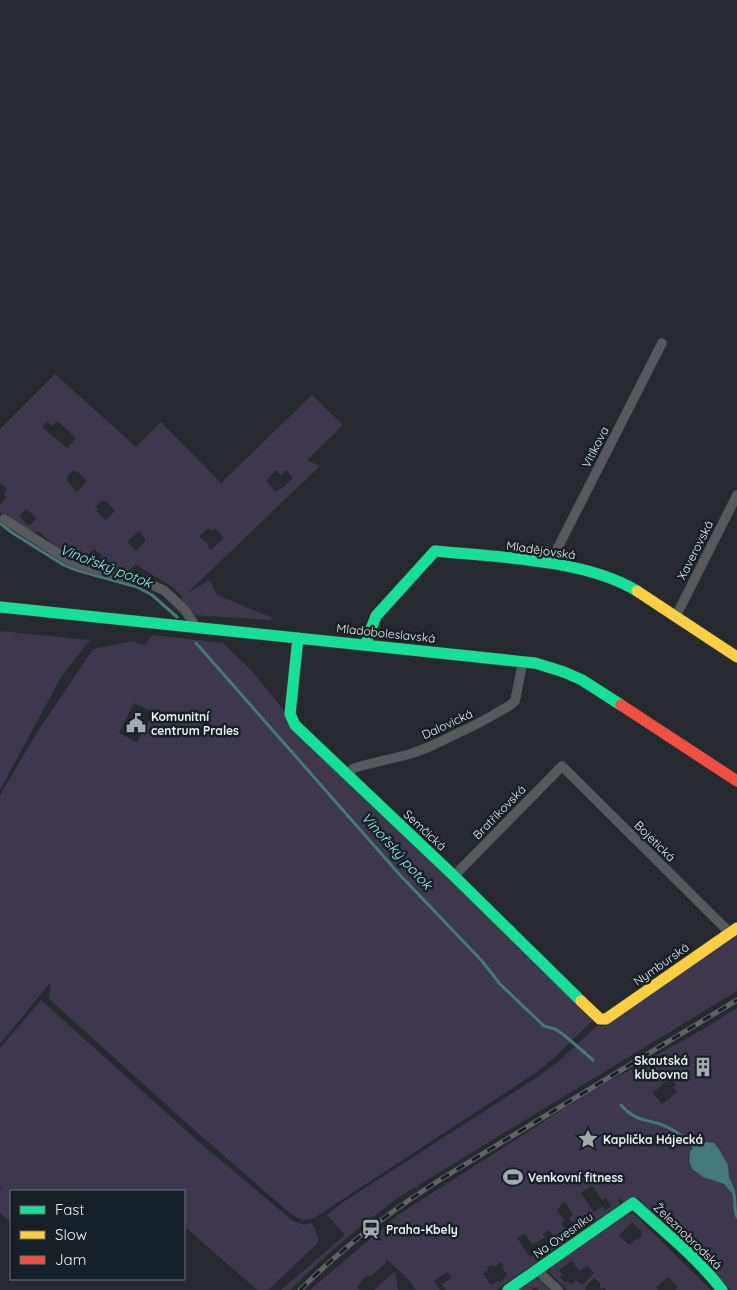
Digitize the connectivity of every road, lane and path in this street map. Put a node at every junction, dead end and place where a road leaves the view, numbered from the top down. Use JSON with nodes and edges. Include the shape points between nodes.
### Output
{"nodes":[{"id":1,"x":662,"y":343,"type":"dead end"},
{"id":2,"x":737,"y":496,"type":"edge"},
{"id":3,"x":4,"y":518,"type":"dead end"},
{"id":4,"x":550,"y":563,"type":"junction"},
{"id":5,"x":0,"y":607,"type":"edge"},
{"id":6,"x":676,"y":616,"type":"junction"},
{"id":7,"x":196,"y":627,"type":"junction"},
{"id":8,"x":298,"y":638,"type":"junction"},
{"id":9,"x":366,"y":644,"type":"junction"},
{"id":10,"x":737,"y":657,"type":"edge"},
{"id":11,"x":523,"y":661,"type":"junction"},
{"id":12,"x":562,"y":766,"type":"joint"},
{"id":13,"x":347,"y":774,"type":"junction"},
{"id":14,"x":737,"y":781,"type":"edge"},
{"id":15,"x":454,"y":876,"type":"junction"},
{"id":16,"x":733,"y":931,"type":"edge"},
{"id":17,"x":600,"y":1019,"type":"joint"},
{"id":18,"x":634,"y":1203,"type":"joint"},
{"id":19,"x":537,"y":1270,"type":"junction"},
{"id":20,"x":508,"y":1290,"type":"edge"},
{"id":21,"x":558,"y":1290,"type":"edge"},
{"id":22,"x":722,"y":1290,"type":"edge"}],
"edges":[{"from":1,"to":4,"type":"street","name":"Vitíkova"},
{"from":2,"to":6,"type":"street","name":"Xaverovská"},
{"from":3,"to":7,"type":"street","via":[[68,560],[144,581],[165,591],[185,610]]},
{"from":4,"to":6,"type":"street","name":"Mladějovská","via":[[588,571],[627,585]]},
{"from":4,"to":9,"type":"street","name":"Mladějovská","via":[[435,551],[376,616]]},
{"from":5,"to":7,"type":"street","name":"Mladoboleslavská"},
{"from":6,"to":10,"type":"street","name":"Mladějovská"},
{"from":7,"to":8,"type":"street","name":"Mladoboleslavská"},
{"from":8,"to":9,"type":"street","name":"Mladoboleslavská"},
{"from":8,"to":13,"type":"street","name":"Semčická","via":[[292,720]]},
{"from":9,"to":11,"type":"street","name":"Mladoboleslavská"},
{"from":11,"to":13,"type":"street","name":"Dalovická","via":[[515,701],[429,747],[354,768]]},
{"from":11,"to":14,"type":"street","name":"Mladoboleslavská","via":[[548,666],[582,680]]},
{"from":12,"to":15,"type":"street","name":"Bratříkovská"},
{"from":12,"to":16,"type":"street","name":"Bojetická"},
{"from":13,"to":15,"type":"street","name":"Semčická"},
{"from":15,"to":17,"type":"street","name":"Semčická"},
{"from":16,"to":17,"type":"street","name":"Nymburská","via":[[606,1019]]},
{"from":18,"to":19,"type":"street","name":"Na Ovesníku"},
{"from":18,"to":22,"type":"street","name":"Železnobrodská","via":[[680,1244]]},
{"from":19,"to":20,"type":"street","name":"Na Ovesníku"},
{"from":19,"to":21,"type":"street"}]}
